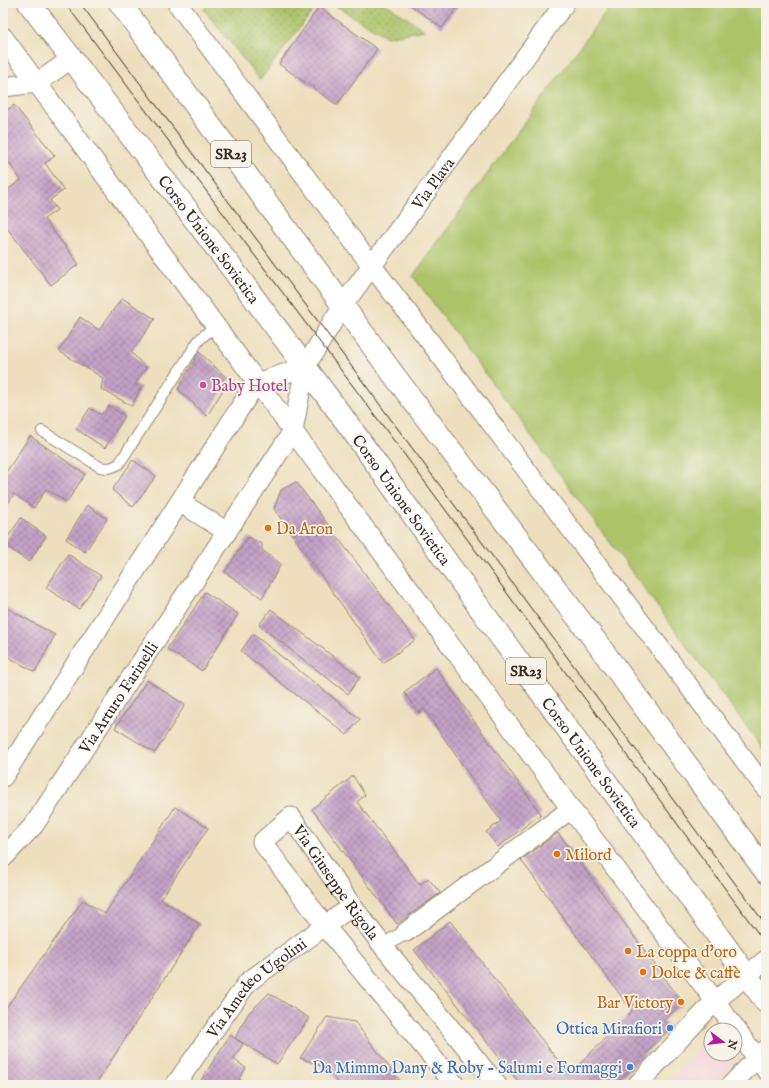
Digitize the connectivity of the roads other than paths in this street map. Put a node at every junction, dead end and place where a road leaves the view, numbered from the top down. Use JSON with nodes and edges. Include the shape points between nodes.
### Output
{"nodes":[{"id":1,"x":28,"y":3,"type":"edge"},
{"id":2,"x":120,"y":3,"type":"edge"},
{"id":3,"x":177,"y":3,"type":"edge"},
{"id":4,"x":565,"y":3,"type":"edge"},
{"id":5,"x":3,"y":38,"type":"edge"},
{"id":6,"x":71,"y":59,"type":"junction"},
{"id":7,"x":37,"y":83,"type":"junction"},
{"id":8,"x":3,"y":87,"type":"edge"},
{"id":9,"x":372,"y":265,"type":"junction"},
{"id":10,"x":342,"y":305,"type":"junction"},
{"id":11,"x":215,"y":326,"type":"junction"},
{"id":12,"x":305,"y":367,"type":"junction"},
{"id":13,"x":256,"y":383,"type":"junction"},
{"id":14,"x":42,"y":431,"type":"dead end"},
{"id":15,"x":294,"y":431,"type":"junction"},
{"id":16,"x":180,"y":502,"type":"junction"},
{"id":17,"x":227,"y":532,"type":"junction"},
{"id":18,"x":3,"y":777,"type":"edge"},
{"id":19,"x":766,"y":789,"type":"edge"},
{"id":20,"x":571,"y":809,"type":"junction"},
{"id":21,"x":3,"y":858,"type":"edge"},
{"id":22,"x":766,"y":872,"type":"edge"},
{"id":23,"x":352,"y":906,"type":"junction"},
{"id":24,"x":325,"y":926,"type":"junction"},
{"id":25,"x":406,"y":932,"type":"joint"},
{"id":26,"x":384,"y":946,"type":"junction"},
{"id":27,"x":766,"y":960,"type":"edge"},
{"id":28,"x":746,"y":975,"type":"junction"},
{"id":29,"x":715,"y":1001,"type":"junction"},
{"id":30,"x":766,"y":1002,"type":"edge"},
{"id":31,"x":763,"y":1059,"type":"edge"},
{"id":32,"x":175,"y":1085,"type":"edge"},
{"id":33,"x":455,"y":1085,"type":"edge"},
{"id":34,"x":497,"y":1085,"type":"edge"},
{"id":35,"x":636,"y":1085,"type":"edge"},
{"id":36,"x":731,"y":1085,"type":"edge"}],
"edges":[{"from":1,"to":6,"type":"main road","name":"Corso Unione Sovietica","number":"SR23"},
{"from":2,"to":10,"type":"main road","number":"SR23"},
{"from":3,"to":9,"type":"street"},
{"from":4,"to":9,"type":"street","name":"Via Plava"},
{"from":5,"to":7,"type":"street"},
{"from":6,"to":7,"type":"street"},
{"from":6,"to":12,"type":"main road","name":"Corso Unione Sovietica","number":"SR23"},
{"from":7,"to":8,"type":"street"},
{"from":7,"to":11,"type":"street"},
{"from":9,"to":10,"type":"street","name":"Via Plava"},
{"from":9,"to":19,"type":"street"},
{"from":10,"to":12,"type":"street","name":"Via Plava"},
{"from":10,"to":22,"type":"main road","number":"SR23","via":[[591,634]]},
{"from":11,"to":13,"type":"street"},
{"from":11,"to":14,"type":"lane","via":[[199,340],[119,464],[113,468],[100,467]]},
{"from":12,"to":13,"type":"street"},
{"from":12,"to":15,"type":"street","name":"Via Arturo Farinelli"},
{"from":12,"to":28,"type":"main road","name":"Corso Unione Sovietica","number":"SR23"},
{"from":13,"to":15,"type":"street"},
{"from":13,"to":16,"type":"street"},
{"from":15,"to":17,"type":"street","name":"Via Arturo Farinelli"},
{"from":15,"to":20,"type":"street"},
{"from":16,"to":17,"type":"street"},
{"from":16,"to":18,"type":"street"},
{"from":17,"to":21,"type":"street","name":"Via Arturo Farinelli","via":[[34,825]]},
{"from":20,"to":25,"type":"street"},
{"from":20,"to":29,"type":"street"},
{"from":23,"to":24,"type":"street","name":"Via Amedeo Ugolini"},
{"from":23,"to":24,"type":"street","name":"Via Giuseppe Rigola","via":[[292,817],[262,842]]},
{"from":23,"to":26,"type":"street","name":"Via Giuseppe Rigola"},
{"from":24,"to":32,"type":"street","name":"Via Amedeo Ugolini","via":[[248,982]]},
{"from":24,"to":33,"type":"street","name":"Via Giuseppe Rigola"},
{"from":25,"to":26,"type":"street"},
{"from":26,"to":34,"type":"street","name":"Via Giuseppe Rigola"},
{"from":27,"to":28,"type":"street"},
{"from":28,"to":29,"type":"street"},
{"from":28,"to":30,"type":"main road","name":"Corso Unione Sovietica","number":"SR23"},
{"from":29,"to":31,"type":"street"},
{"from":29,"to":35,"type":"street"},
{"from":31,"to":36,"type":"street"}]}
